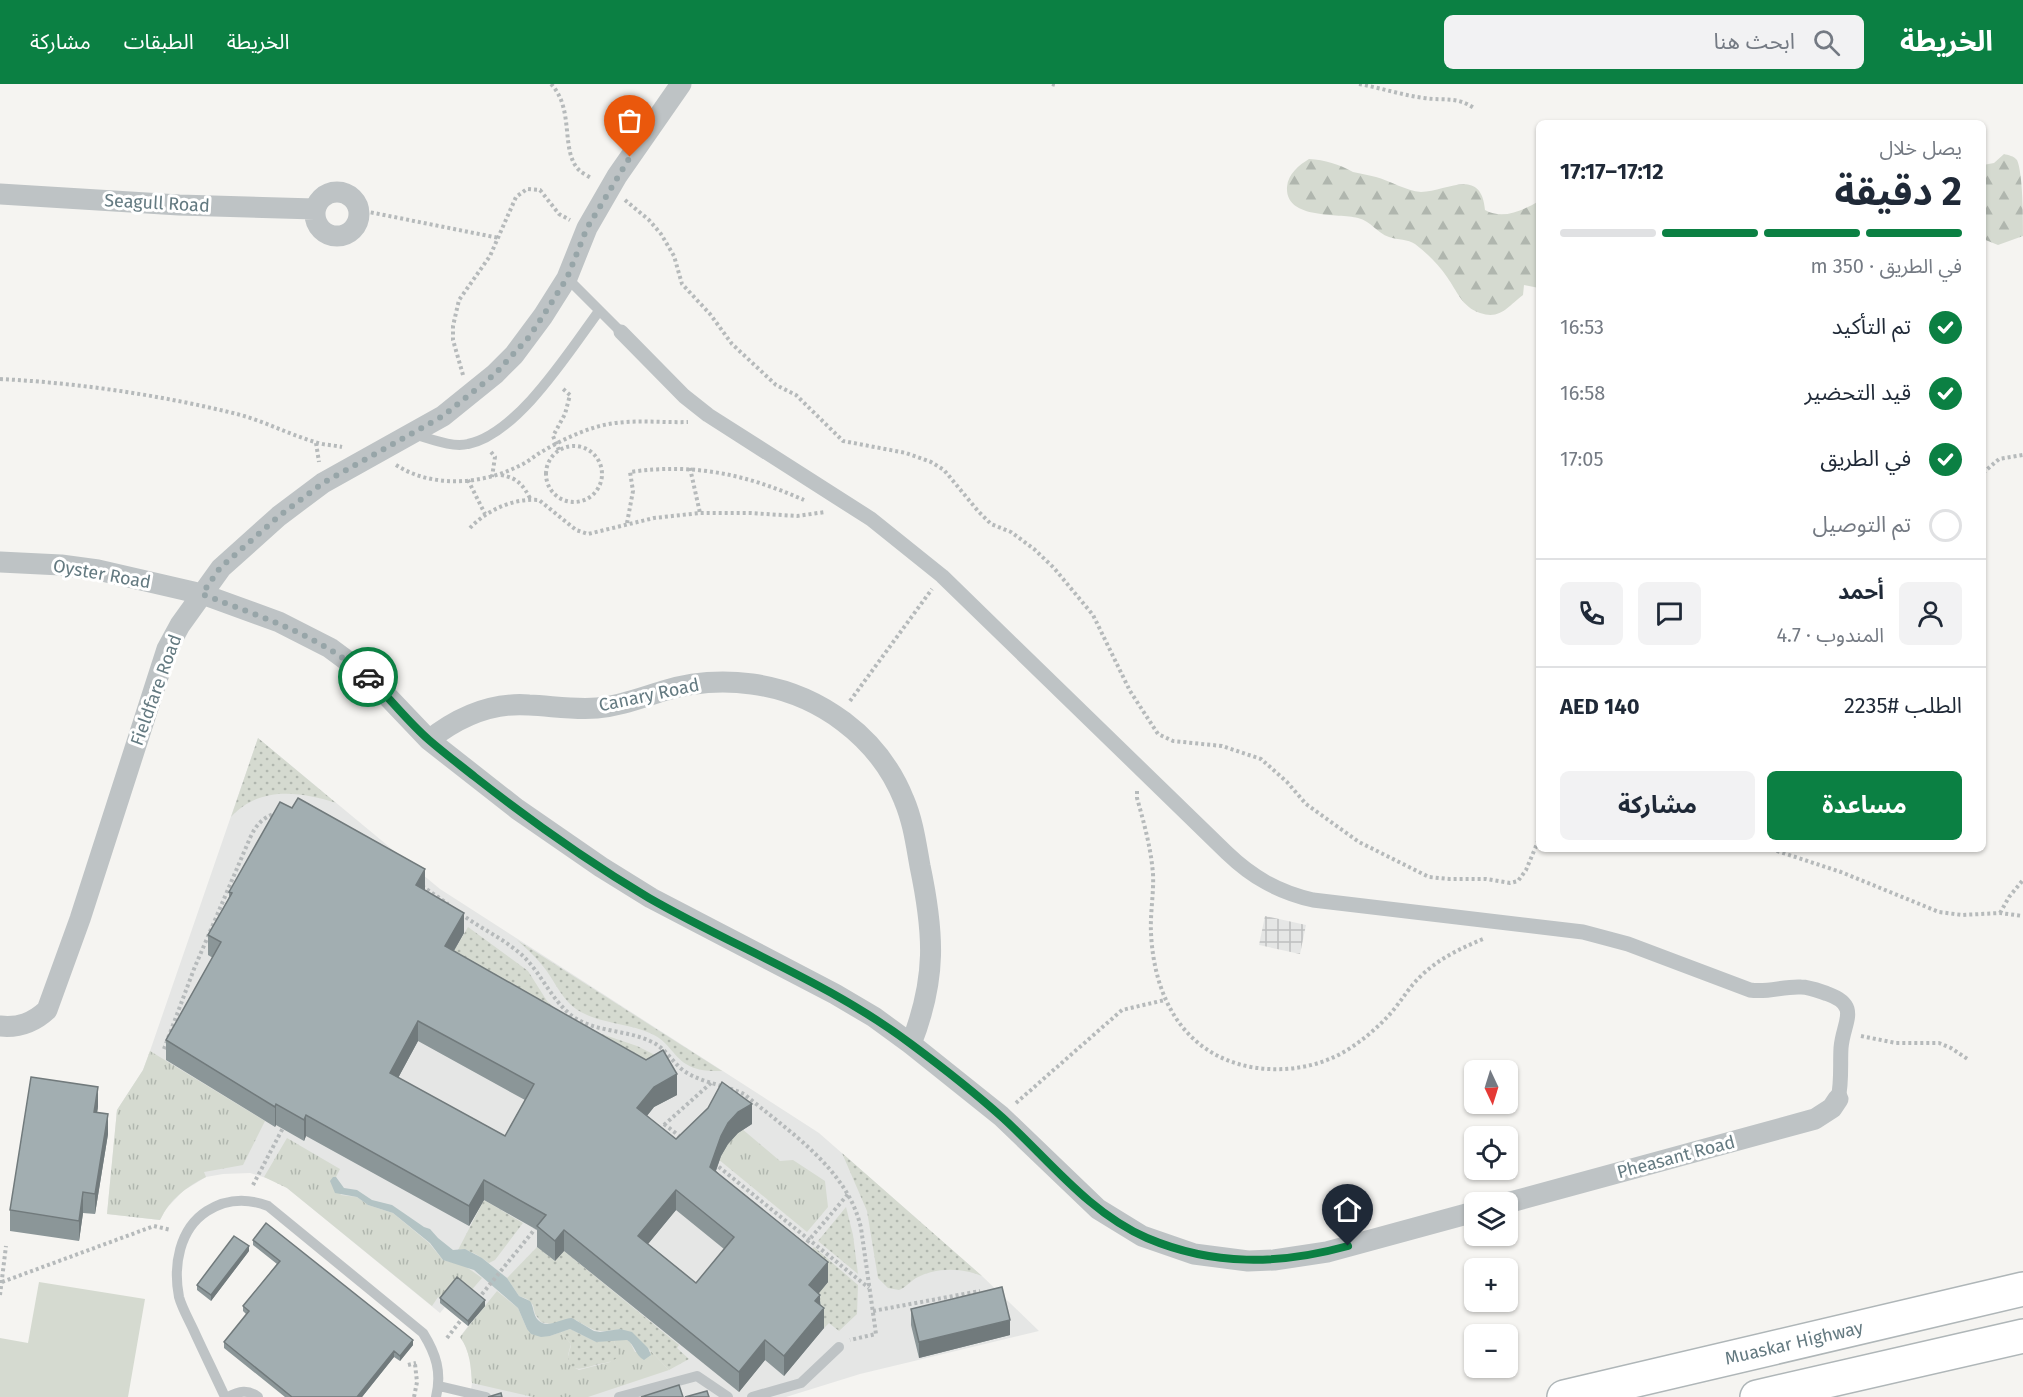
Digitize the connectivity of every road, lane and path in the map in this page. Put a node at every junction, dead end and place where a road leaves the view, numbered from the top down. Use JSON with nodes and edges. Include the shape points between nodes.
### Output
{"nodes":[{"id":1,"x":550,"y":84,"type":"edge"},
{"id":2,"x":681,"y":84,"type":"edge"},
{"id":3,"x":1359,"y":84,"type":"edge"},
{"id":4,"x":1474,"y":108,"type":"dead end"},
{"id":5,"x":610,"y":189,"type":"junction"},
{"id":6,"x":0,"y":194,"type":"edge"},
{"id":7,"x":315,"y":209,"type":"junction"},
{"id":8,"x":359,"y":210,"type":"junction"},
{"id":9,"x":587,"y":228,"type":"junction"},
{"id":10,"x":499,"y":238,"type":"junction"},
{"id":11,"x":567,"y":278,"type":"junction"},
{"id":12,"x":599,"y":311,"type":"junction"},
{"id":13,"x":621,"y":332,"type":"joint"},
{"id":14,"x":550,"y":378,"type":"junction"},
{"id":15,"x":0,"y":379,"type":"edge"},
{"id":16,"x":470,"y":395,"type":"junction"},
{"id":17,"x":708,"y":415,"type":"junction"},
{"id":18,"x":413,"y":434,"type":"junction"},
{"id":19,"x":482,"y":440,"type":"junction"},
{"id":20,"x":316,"y":442,"type":"dead end"},
{"id":21,"x":556,"y":444,"type":"junction"},
{"id":22,"x":559,"y":450,"type":"junction"},
{"id":23,"x":379,"y":453,"type":"junction"},
{"id":24,"x":2023,"y":455,"type":"edge"},
{"id":25,"x":690,"y":468,"type":"junction"},
{"id":26,"x":1986,"y":470,"type":"edge"},
{"id":27,"x":500,"y":474,"type":"junction"},
{"id":28,"x":492,"y":477,"type":"junction"},
{"id":29,"x":468,"y":480,"type":"junction"},
{"id":30,"x":531,"y":500,"type":"junction"},
{"id":31,"x":812,"y":504,"type":"dead end"},
{"id":32,"x":849,"y":505,"type":"junction"},
{"id":33,"x":817,"y":508,"type":"dead end"},
{"id":34,"x":700,"y":513,"type":"junction"},
{"id":35,"x":821,"y":513,"type":"junction"},
{"id":36,"x":485,"y":514,"type":"junction"},
{"id":37,"x":627,"y":524,"type":"junction"},
{"id":38,"x":470,"y":528,"type":"dead end"},
{"id":39,"x":0,"y":562,"type":"edge"},
{"id":40,"x":942,"y":576,"type":"junction"},
{"id":41,"x":202,"y":594,"type":"junction"},
{"id":42,"x":839,"y":717,"type":"junction"},
{"id":43,"x":429,"y":740,"type":"junction"},
{"id":44,"x":1144,"y":771,"type":"junction"},
{"id":45,"x":280,"y":811,"type":"edge"},
{"id":46,"x":1536,"y":846,"type":"edge"},
{"id":47,"x":1780,"y":852,"type":"edge"},
{"id":48,"x":2023,"y":880,"type":"edge"},
{"id":49,"x":414,"y":881,"type":"edge"},
{"id":50,"x":2000,"y":913,"type":"junction"},
{"id":51,"x":2023,"y":916,"type":"edge"},
{"id":52,"x":1519,"y":924,"type":"junction"},
{"id":53,"x":1165,"y":1000,"type":"junction"},
{"id":54,"x":576,"y":1018,"type":"junction"},
{"id":55,"x":0,"y":1026,"type":"edge"},
{"id":56,"x":570,"y":1028,"type":"edge"},
{"id":57,"x":1844,"y":1033,"type":"junction"},
{"id":58,"x":911,"y":1044,"type":"junction"},
{"id":59,"x":164,"y":1049,"type":"edge"},
{"id":60,"x":1969,"y":1060,"type":"dead end"},
{"id":61,"x":711,"y":1083,"type":"junction"},
{"id":62,"x":1838,"y":1099,"type":"joint"},
{"id":63,"x":1001,"y":1116,"type":"junction"},
{"id":64,"x":289,"y":1117,"type":"edge"},
{"id":65,"x":664,"y":1124,"type":"junction"},
{"id":66,"x":658,"y":1132,"type":"edge"},
{"id":67,"x":682,"y":1139,"type":"edge"},
{"id":68,"x":710,"y":1160,"type":"edge"},
{"id":69,"x":849,"y":1194,"type":"junction"},
{"id":70,"x":246,"y":1200,"type":"junction"},
{"id":71,"x":1518,"y":1200,"type":"edge"},
{"id":72,"x":1464,"y":1215,"type":"edge"},
{"id":73,"x":535,"y":1229,"type":"edge"},
{"id":74,"x":187,"y":1234,"type":"junction"},
{"id":75,"x":810,"y":1239,"type":"junction"},
{"id":76,"x":6,"y":1246,"type":"dead end"},
{"id":77,"x":799,"y":1252,"type":"edge"},
{"id":78,"x":2,"y":1282,"type":"junction"},
{"id":79,"x":870,"y":1289,"type":"junction"},
{"id":80,"x":2023,"y":1289,"type":"edge"},
{"id":81,"x":980,"y":1291,"type":"edge"},
{"id":82,"x":0,"y":1295,"type":"edge"},
{"id":83,"x":478,"y":1299,"type":"edge"},
{"id":84,"x":873,"y":1311,"type":"junction"},
{"id":85,"x":461,"y":1320,"type":"edge"},
{"id":86,"x":2023,"y":1336,"type":"edge"},
{"id":87,"x":447,"y":1338,"type":"dead end"},
{"id":88,"x":839,"y":1347,"type":"joint"},
{"id":89,"x":422,"y":1362,"type":"dead end"},
{"id":90,"x":415,"y":1364,"type":"junction"},
{"id":91,"x":408,"y":1365,"type":"dead end"},
{"id":92,"x":438,"y":1391,"type":"edge"},
{"id":93,"x":227,"y":1397,"type":"edge"},
{"id":94,"x":258,"y":1397,"type":"edge"},
{"id":95,"x":414,"y":1397,"type":"edge"},
{"id":96,"x":486,"y":1397,"type":"edge"},
{"id":97,"x":620,"y":1397,"type":"edge"},
{"id":98,"x":728,"y":1397,"type":"edge"},
{"id":99,"x":752,"y":1397,"type":"edge"},
{"id":100,"x":1564,"y":1397,"type":"edge"},
{"id":101,"x":1757,"y":1397,"type":"edge"}],
"edges":[{"from":1,"to":5,"type":"path","via":[[562,102],[567,138],[578,170]]},
{"from":2,"to":5,"type":"street","name":"Fieldfare Road"},
{"from":3,"to":4,"type":"path","via":[[1422,98],[1464,101]]},
{"from":5,"to":9,"type":"street","name":"Fieldfare Road"},
{"from":5,"to":46,"type":"path","via":[[661,234],[674,256],[682,284],[732,344],[776,385],[796,395],[843,441],[906,453],[944,470],[978,512],[992,524],[1011,532],[1054,568],[1093,615],[1130,691],[1158,734],[1173,741],[1222,746],[1261,759],[1306,804],[1340,829],[1429,877],[1518,881]]},
{"from":6,"to":7,"type":"street","name":"Seagull Road"},
{"from":7,"to":8,"type":"street","via":[[323,196],[336,192],[348,195]]},
{"from":7,"to":8,"type":"street","via":[[321,230],[338,237],[355,228]]},
{"from":8,"to":10,"type":"path"},
{"from":9,"to":10,"type":"path","via":[[559,214],[540,190],[527,189],[516,197]]},
{"from":9,"to":11,"type":"street","name":"Fieldfare Road"},
{"from":10,"to":16,"type":"path","via":[[459,300],[453,326],[456,355]]},
{"from":11,"to":12,"type":"lane"},
{"from":11,"to":16,"type":"street","name":"Fieldfare Road","via":[[529,337]]},
{"from":12,"to":13,"type":"lane"},
{"from":12,"to":14,"type":"lane"},
{"from":13,"to":17,"type":"street"},
{"from":14,"to":19,"type":"lane","via":[[525,406]]},
{"from":14,"to":21,"type":"path","via":[[570,395],[553,436]]},
{"from":15,"to":20,"type":"path","via":[[120,392],[216,409]]},
{"from":16,"to":18,"type":"street","name":"Fieldfare Road"},
{"from":17,"to":21,"type":"path","via":[[686,422],[614,423]]},
{"from":17,"to":32,"type":"street"},
{"from":18,"to":19,"type":"lane","via":[[462,445]]},
{"from":18,"to":23,"type":"street","name":"Fieldfare Road"},
{"from":19,"to":28,"type":"path","via":[[495,457]]},
{"from":21,"to":22,"type":"path"},
{"from":21,"to":27,"type":"path"},
{"from":22,"to":22,"type":"path","via":[[547,466],[548,485],[553,493],[570,502],[589,498],[601,483],[600,463],[595,455],[578,446]]},
{"from":23,"to":29,"type":"path","via":[[417,476]]},
{"from":23,"to":41,"type":"street","name":"Fieldfare Road","via":[[323,483],[279,516],[220,568]]},
{"from":24,"to":26,"type":"path","via":[[1999,459]]},
{"from":25,"to":31,"type":"path","via":[[750,479]]},
{"from":25,"to":34,"type":"path"},
{"from":25,"to":37,"type":"path","via":[[630,472],[633,491]]},
{"from":27,"to":28,"type":"path"},
{"from":27,"to":30,"type":"path","via":[[518,481]]},
{"from":28,"to":29,"type":"path"},
{"from":29,"to":36,"type":"path"},
{"from":30,"to":36,"type":"path"},
{"from":30,"to":37,"type":"path","via":[[538,500],[576,530],[588,534]]},
{"from":32,"to":35,"type":"path"},
{"from":32,"to":40,"type":"street"},
{"from":33,"to":35,"type":"path"},
{"from":34,"to":35,"type":"path"},
{"from":34,"to":37,"type":"path"},
{"from":36,"to":38,"type":"path"},
{"from":39,"to":41,"type":"street","name":"Oyster Road","via":[[61,564]]},
{"from":40,"to":42,"type":"path"},
{"from":40,"to":44,"type":"street"},
{"from":41,"to":43,"type":"street","via":[[279,622],[330,648],[369,677]]},
{"from":41,"to":55,"type":"street","name":"Fieldfare Road","via":[[167,649],[47,1010],[26,1024]]},
{"from":42,"to":43,"type":"street","name":"Canary Road","via":[[776,689],[707,682],[596,708],[489,708],[457,720]]},
{"from":42,"to":58,"type":"street","name":"Canary Road","via":[[886,765],[911,819],[928,906],[932,950],[929,985]]},
{"from":43,"to":58,"type":"street","via":[[517,809],[601,867],[651,898],[835,994]]},
{"from":44,"to":52,"type":"street","via":[[1240,865],[1283,891],[1313,900]]},
{"from":44,"to":53,"type":"path","via":[[1137,798],[1152,857],[1152,948],[1154,969]]},
{"from":45,"to":59,"type":"path","via":[[256,825]]},
{"from":47,"to":50,"type":"path","via":[[1939,912]]},
{"from":48,"to":50,"type":"path"},
{"from":49,"to":54,"type":"path","via":[[524,956],[561,1005]]},
{"from":50,"to":51,"type":"path"},
{"from":52,"to":53,"type":"path","via":[[1432,966],[1373,1032],[1348,1050],[1317,1064],[1270,1070],[1226,1059],[1182,1027]]},
{"from":52,"to":57,"type":"street","via":[[1612,939],[1750,990],[1769,992],[1802,987],[1839,998],[1848,1015]]},
{"from":53,"to":63,"type":"path","via":[[1122,1010]]},
{"from":54,"to":56,"type":"path"},
{"from":54,"to":61,"type":"path","via":[[653,1042],[683,1070]]},
{"from":57,"to":60,"type":"path","via":[[1896,1043],[1939,1043]]},
{"from":57,"to":62,"type":"street"},
{"from":58,"to":63,"type":"street"},
{"from":61,"to":65,"type":"path"},
{"from":61,"to":69,"type":"path","via":[[744,1094],[822,1161]]},
{"from":62,"to":71,"type":"street","name":"Pheasant Road","via":[[1815,1119]]},
{"from":63,"to":72,"type":"street","via":[[1098,1209],[1142,1236],[1194,1254],[1248,1261],[1300,1258]]},
{"from":64,"to":70,"type":"path"},
{"from":65,"to":66,"type":"path"},
{"from":65,"to":67,"type":"path"},
{"from":68,"to":75,"type":"path"},
{"from":69,"to":75,"type":"path"},
{"from":69,"to":79,"type":"path","via":[[858,1212]]},
{"from":70,"to":74,"type":"lane","via":[[218,1204],[193,1223]]},
{"from":70,"to":92,"type":"lane","via":[[268,1206],[423,1333],[434,1350]]},
{"from":73,"to":83,"type":"path"},
{"from":74,"to":78,"type":"path","via":[[154,1226]]},
{"from":74,"to":93,"type":"lane","via":[[177,1263],[180,1299]]},
{"from":75,"to":77,"type":"path"},
{"from":75,"to":79,"type":"path"},
{"from":76,"to":78,"type":"path"},
{"from":78,"to":82,"type":"path"},
{"from":79,"to":84,"type":"path"},
{"from":80,"to":100,"type":"main road","name":"Muaskar Highway"},
{"from":81,"to":84,"type":"path"},
{"from":84,"to":88,"type":"path","via":[[876,1334],[852,1338]]},
{"from":85,"to":87,"type":"path"},
{"from":86,"to":101,"type":"main road"},
{"from":88,"to":99,"type":"lane","via":[[801,1383]]},
{"from":89,"to":90,"type":"path"},
{"from":90,"to":91,"type":"path"},
{"from":90,"to":95,"type":"path"},
{"from":92,"to":96,"type":"lane"},
{"from":93,"to":94,"type":"lane","via":[[245,1391]]},
{"from":97,"to":98,"type":"lane","via":[[697,1376]]}]}
